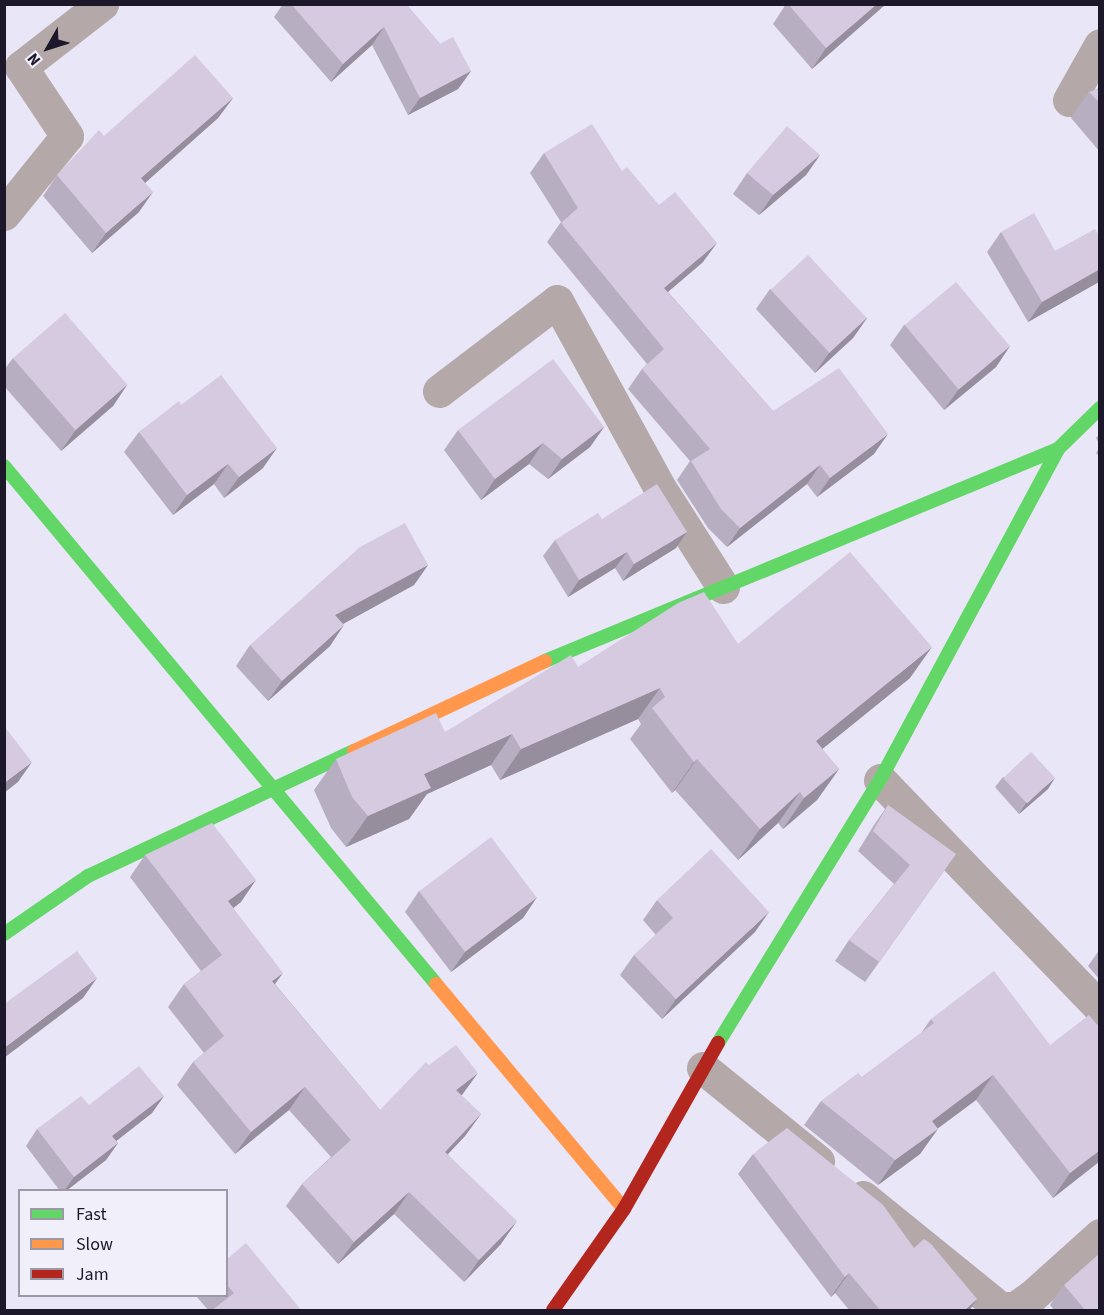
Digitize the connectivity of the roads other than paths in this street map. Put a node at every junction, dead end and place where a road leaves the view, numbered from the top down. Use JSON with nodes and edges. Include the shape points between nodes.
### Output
{"nodes":[{"id":1,"x":102,"y":4,"type":"edge"},
{"id":2,"x":1100,"y":45,"type":"edge"},
{"id":3,"x":1069,"y":100,"type":"dead end"},
{"id":4,"x":4,"y":214,"type":"edge"},
{"id":5,"x":439,"y":391,"type":"dead end"},
{"id":6,"x":1100,"y":408,"type":"edge"},
{"id":7,"x":1058,"y":449,"type":"junction"},
{"id":8,"x":4,"y":466,"type":"edge"},
{"id":9,"x":723,"y":587,"type":"junction"},
{"id":10,"x":880,"y":780,"type":"junction"},
{"id":11,"x":274,"y":788,"type":"junction"},
{"id":12,"x":4,"y":934,"type":"edge"},
{"id":13,"x":1100,"y":1008,"type":"edge"},
{"id":14,"x":703,"y":1068,"type":"junction"},
{"id":15,"x":624,"y":1209,"type":"junction"},
{"id":16,"x":1100,"y":1235,"type":"edge"},
{"id":17,"x":553,"y":1311,"type":"edge"}],
"edges":[{"from":1,"to":4,"type":"street","via":[[21,68],[67,136]]},
{"from":2,"to":3,"type":"street"},
{"from":5,"to":9,"type":"street","via":[[557,301],[658,485]]},
{"from":6,"to":7,"type":"street"},
{"from":7,"to":9,"type":"street"},
{"from":7,"to":10,"type":"street"},
{"from":8,"to":11,"type":"street"},
{"from":9,"to":11,"type":"street","via":[[568,650]]},
{"from":10,"to":13,"type":"street"},
{"from":10,"to":14,"type":"street"},
{"from":11,"to":12,"type":"street","via":[[88,876]]},
{"from":11,"to":15,"type":"street"},
{"from":14,"to":15,"type":"street"},
{"from":14,"to":16,"type":"street","via":[[1000,1308],[1015,1308],[1031,1297]]},
{"from":15,"to":17,"type":"street"}]}
